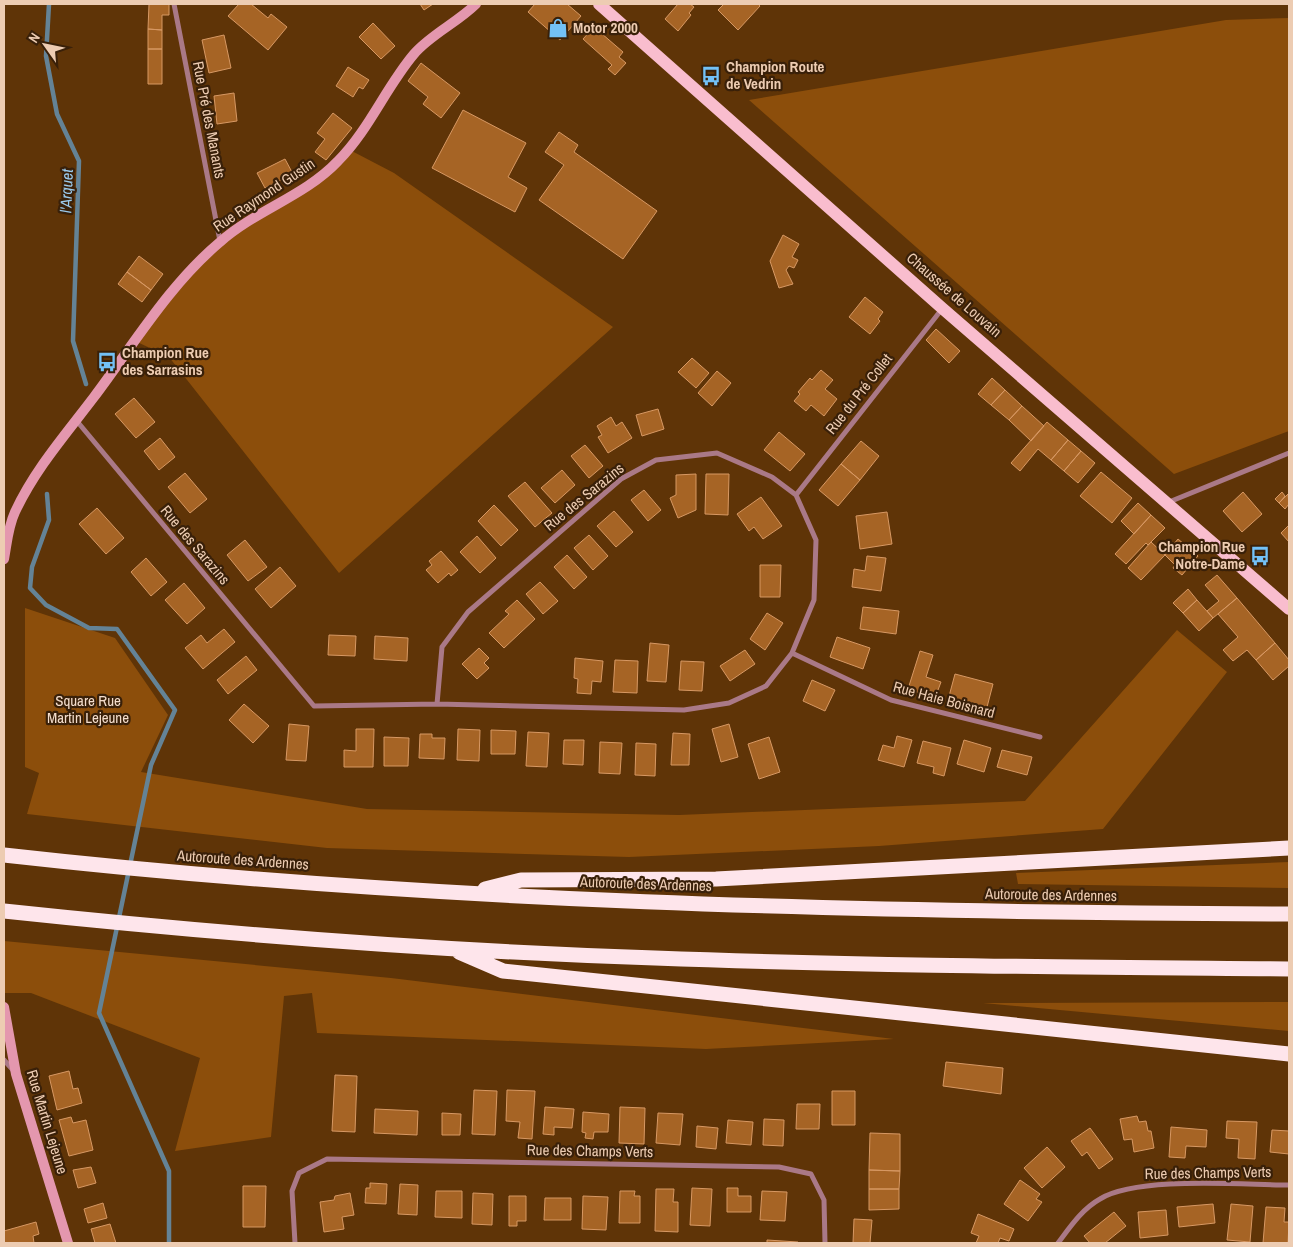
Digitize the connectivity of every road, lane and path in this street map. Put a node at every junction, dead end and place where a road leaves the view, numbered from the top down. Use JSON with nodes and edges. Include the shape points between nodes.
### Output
{"nodes":[{"id":1,"x":174,"y":4,"type":"edge"},
{"id":2,"x":476,"y":4,"type":"edge"},
{"id":3,"x":600,"y":4,"type":"edge"},
{"id":4,"x":220,"y":241,"type":"junction"},
{"id":5,"x":942,"y":308,"type":"junction"},
{"id":6,"x":75,"y":420,"type":"junction"},
{"id":7,"x":1289,"y":453,"type":"edge"},
{"id":8,"x":796,"y":495,"type":"junction"},
{"id":9,"x":1169,"y":502,"type":"junction"},
{"id":10,"x":4,"y":559,"type":"edge"},
{"id":11,"x":1289,"y":609,"type":"edge"},
{"id":12,"x":792,"y":653,"type":"junction"},
{"id":13,"x":436,"y":704,"type":"junction"},
{"id":14,"x":1040,"y":737,"type":"dead end"},
{"id":15,"x":1289,"y":848,"type":"edge"},
{"id":16,"x":4,"y":855,"type":"edge"},
{"id":17,"x":469,"y":893,"type":"junction"},
{"id":18,"x":4,"y":911,"type":"edge"},
{"id":19,"x":1289,"y":914,"type":"edge"},
{"id":20,"x":451,"y":948,"type":"junction"},
{"id":21,"x":1289,"y":969,"type":"edge"},
{"id":22,"x":4,"y":1007,"type":"edge"},
{"id":23,"x":1289,"y":1054,"type":"edge"},
{"id":24,"x":4,"y":1060,"type":"edge"},
{"id":25,"x":16,"y":1074,"type":"junction"},
{"id":26,"x":1289,"y":1185,"type":"edge"},
{"id":27,"x":68,"y":1243,"type":"edge"},
{"id":28,"x":295,"y":1243,"type":"edge"},
{"id":29,"x":825,"y":1243,"type":"edge"},
{"id":30,"x":1058,"y":1243,"type":"edge"}],
"edges":[{"from":1,"to":4,"type":"street","name":"Rue Pré des Manants"},
{"from":2,"to":4,"type":"street","name":"Rue Raymond Gustin","via":[[416,52],[338,162],[300,192],[254,217]]},
{"from":3,"to":5,"type":"main road","name":"Chaussée de Louvain"},
{"from":4,"to":6,"type":"street","name":"Rue Raymond Gustin","via":[[169,296]]},
{"from":5,"to":8,"type":"street","name":"Rue du Pré Collet"},
{"from":5,"to":9,"type":"main road","name":"Chaussée de Louvain"},
{"from":6,"to":10,"type":"street","via":[[25,492],[9,531]]},
{"from":6,"to":13,"type":"street","name":"Rue des Sarazins","via":[[314,706]]},
{"from":7,"to":9,"type":"street"},
{"from":8,"to":12,"type":"street","name":"Rue des Sarazins","via":[[816,540],[814,600]]},
{"from":8,"to":13,"type":"street","name":"Rue des Sarazins","via":[[772,477],[717,453],[656,460],[621,479],[468,612],[442,647]]},
{"from":9,"to":11,"type":"main road","name":"Chaussée de Louvain"},
{"from":12,"to":13,"type":"street","name":"Rue des Sarazins","via":[[766,686],[729,704],[684,710]]},
{"from":12,"to":14,"type":"street","name":"Rue Haie Boisnard","via":[[891,700]]},
{"from":15,"to":17,"type":"highway","via":[[716,879],[521,880]]},
{"from":16,"to":17,"type":"highway","name":"Autoroute des Ardennes","via":[[242,878]]},
{"from":17,"to":19,"type":"highway","name":"Autoroute des Ardennes","via":[[663,903],[1070,913]]},
{"from":18,"to":20,"type":"highway","via":[[224,932]]},
{"from":20,"to":21,"type":"highway","via":[[654,958]]},
{"from":20,"to":23,"type":"highway","via":[[503,971]]},
{"from":22,"to":25,"type":"street","name":"Rue Martin Lejeune"},
{"from":24,"to":25,"type":"street"},
{"from":25,"to":27,"type":"street","name":"Rue Martin Lejeune"},
{"from":26,"to":30,"type":"street","name":"Rue des Champs Verts","via":[[1142,1185],[1100,1198],[1074,1220]]},
{"from":28,"to":29,"type":"street","name":"Rue des Champs Verts","via":[[292,1191],[299,1173],[326,1159],[779,1167],[811,1174],[824,1200]]}]}
